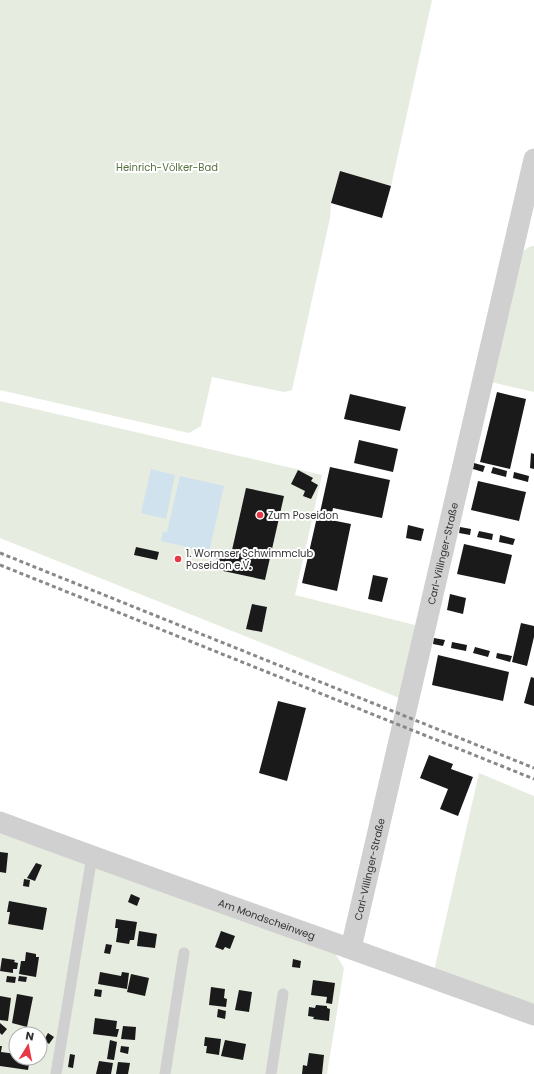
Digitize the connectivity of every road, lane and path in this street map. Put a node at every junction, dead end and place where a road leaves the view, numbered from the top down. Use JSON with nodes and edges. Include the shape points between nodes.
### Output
{"nodes":[{"id":1,"x":534,"y":159,"type":"edge"},
{"id":2,"x":526,"y":234,"type":"edge"},
{"id":3,"x":0,"y":822,"type":"edge"},
{"id":4,"x":92,"y":856,"type":"junction"},
{"id":5,"x":351,"y":948,"type":"junction"},
{"id":6,"x":184,"y":953,"type":"dead end"},
{"id":7,"x":283,"y":994,"type":"dead end"},
{"id":8,"x":534,"y":1014,"type":"edge"},
{"id":9,"x":56,"y":1074,"type":"edge"},
{"id":10,"x":164,"y":1074,"type":"edge"},
{"id":11,"x":271,"y":1074,"type":"edge"}],
"edges":[{"from":1,"to":2,"type":"street","name":"Carl-Villinger-Straße"},
{"from":2,"to":5,"type":"street","name":"Carl-Villinger-Straße","via":[[420,635]]},
{"from":3,"to":4,"type":"street","name":"Am Mondscheinweg"},
{"from":4,"to":5,"type":"street","name":"Am Mondscheinweg"},
{"from":4,"to":9,"type":"lane"},
{"from":5,"to":8,"type":"street","name":"Am Mondscheinweg"},
{"from":6,"to":10,"type":"lane"},
{"from":7,"to":11,"type":"lane"}]}
